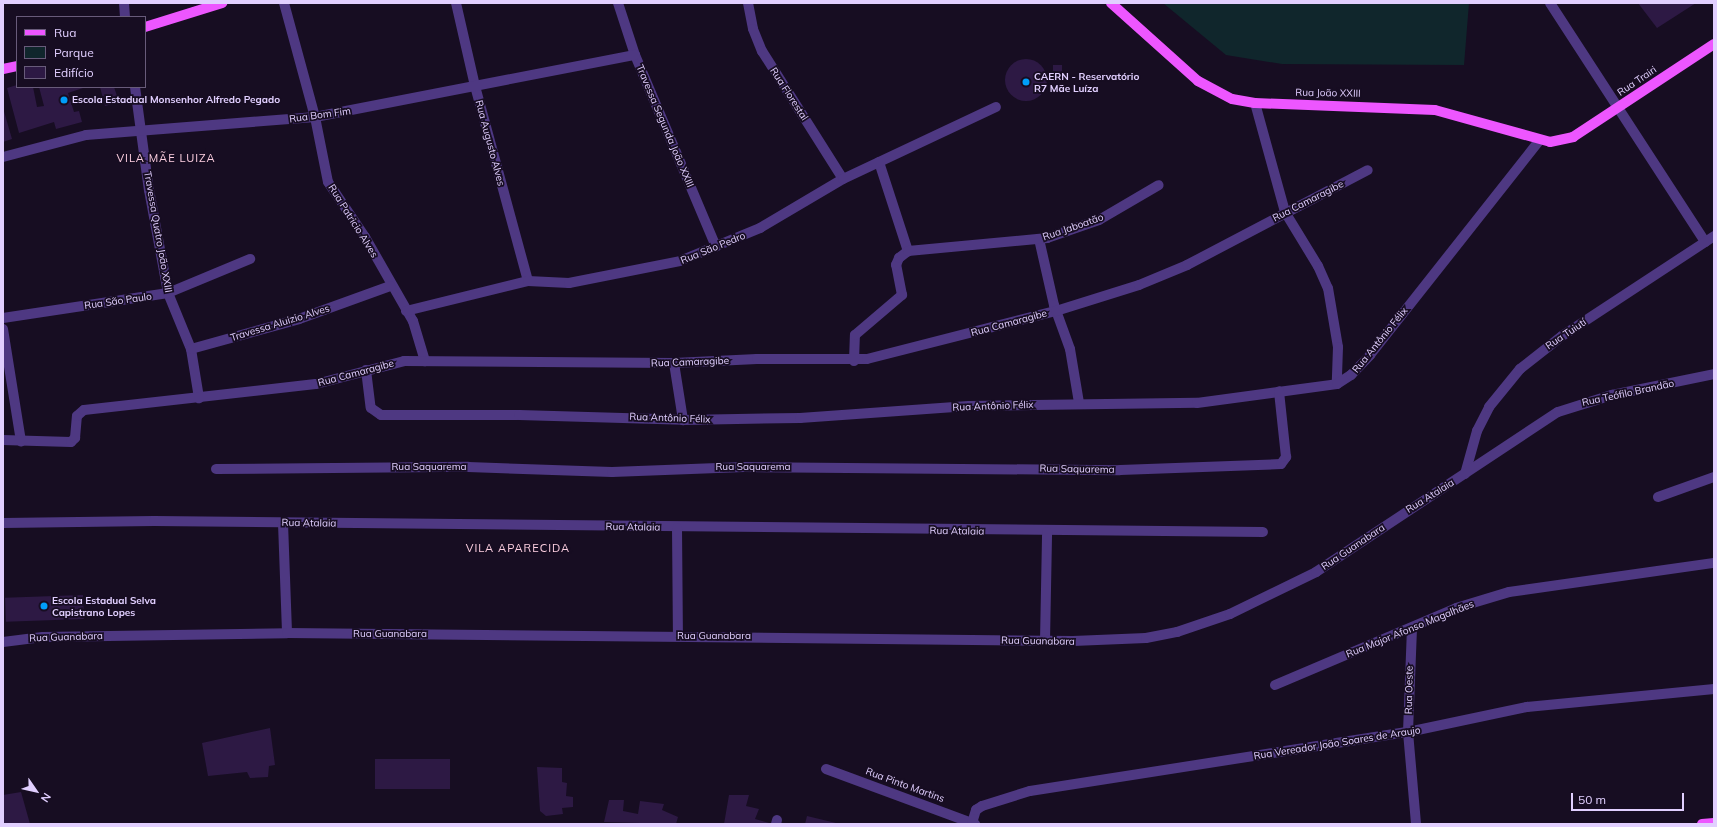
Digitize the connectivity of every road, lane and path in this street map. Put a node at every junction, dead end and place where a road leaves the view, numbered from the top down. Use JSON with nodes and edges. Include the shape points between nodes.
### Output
{"nodes":[{"id":1,"x":124,"y":3,"type":"edge"},
{"id":2,"x":222,"y":3,"type":"edge"},
{"id":3,"x":284,"y":3,"type":"edge"},
{"id":4,"x":456,"y":3,"type":"edge"},
{"id":5,"x":618,"y":3,"type":"edge"},
{"id":6,"x":748,"y":3,"type":"edge"},
{"id":7,"x":1111,"y":3,"type":"edge"},
{"id":8,"x":1550,"y":3,"type":"edge"},
{"id":9,"x":125,"y":16,"type":"edge"},
{"id":10,"x":146,"y":27,"type":"edge"},
{"id":11,"x":1714,"y":44,"type":"edge"},
{"id":12,"x":635,"y":55,"type":"junction"},
{"id":13,"x":16,"y":66,"type":"edge"},
{"id":14,"x":3,"y":69,"type":"edge"},
{"id":15,"x":475,"y":86,"type":"junction"},
{"id":16,"x":135,"y":88,"type":"edge"},
{"id":17,"x":1256,"y":103,"type":"junction"},
{"id":18,"x":996,"y":107,"type":"dead end"},
{"id":19,"x":1618,"y":108,"type":"junction"},
{"id":20,"x":315,"y":117,"type":"junction"},
{"id":21,"x":142,"y":131,"type":"junction"},
{"id":22,"x":1573,"y":137,"type":"joint"},
{"id":23,"x":1540,"y":140,"type":"junction"},
{"id":24,"x":3,"y":157,"type":"edge"},
{"id":25,"x":879,"y":162,"type":"junction"},
{"id":26,"x":1368,"y":170,"type":"dead end"},
{"id":27,"x":843,"y":179,"type":"junction"},
{"id":28,"x":1159,"y":185,"type":"dead end"},
{"id":29,"x":1285,"y":212,"type":"junction"},
{"id":30,"x":1714,"y":236,"type":"edge"},
{"id":31,"x":1040,"y":239,"type":"junction"},
{"id":32,"x":1705,"y":242,"type":"junction"},
{"id":33,"x":716,"y":247,"type":"junction"},
{"id":34,"x":908,"y":250,"type":"junction"},
{"id":35,"x":250,"y":259,"type":"dead end"},
{"id":36,"x":528,"y":281,"type":"junction"},
{"id":37,"x":390,"y":286,"type":"junction"},
{"id":38,"x":168,"y":294,"type":"junction"},
{"id":39,"x":406,"y":311,"type":"junction"},
{"id":40,"x":1056,"y":311,"type":"junction"},
{"id":41,"x":3,"y":318,"type":"edge"},
{"id":42,"x":3,"y":329,"type":"edge"},
{"id":43,"x":191,"y":349,"type":"junction"},
{"id":44,"x":425,"y":361,"type":"junction"},
{"id":45,"x":854,"y":361,"type":"junction"},
{"id":46,"x":674,"y":364,"type":"junction"},
{"id":47,"x":366,"y":370,"type":"junction"},
{"id":48,"x":1714,"y":374,"type":"edge"},
{"id":49,"x":1337,"y":384,"type":"junction"},
{"id":50,"x":1279,"y":391,"type":"junction"},
{"id":51,"x":199,"y":398,"type":"junction"},
{"id":52,"x":1079,"y":403,"type":"junction"},
{"id":53,"x":683,"y":420,"type":"junction"},
{"id":54,"x":3,"y":440,"type":"edge"},
{"id":55,"x":21,"y":442,"type":"junction"},
{"id":56,"x":216,"y":469,"type":"dead end"},
{"id":57,"x":1465,"y":474,"type":"junction"},
{"id":58,"x":1714,"y":477,"type":"edge"},
{"id":59,"x":1658,"y":496,"type":"dead end"},
{"id":60,"x":1395,"y":517,"type":"joint"},
{"id":61,"x":3,"y":523,"type":"edge"},
{"id":62,"x":283,"y":523,"type":"junction"},
{"id":63,"x":677,"y":528,"type":"junction"},
{"id":64,"x":1047,"y":532,"type":"junction"},
{"id":65,"x":1263,"y":532,"type":"dead end"},
{"id":66,"x":1714,"y":563,"type":"edge"},
{"id":67,"x":1412,"y":628,"type":"junction"},
{"id":68,"x":287,"y":633,"type":"junction"},
{"id":69,"x":678,"y":636,"type":"junction"},
{"id":70,"x":1045,"y":641,"type":"junction"},
{"id":71,"x":3,"y":642,"type":"edge"},
{"id":72,"x":1275,"y":685,"type":"dead end"},
{"id":73,"x":1714,"y":689,"type":"edge"},
{"id":74,"x":1408,"y":732,"type":"junction"},
{"id":75,"x":826,"y":769,"type":"dead end"},
{"id":76,"x":973,"y":823,"type":"edge"},
{"id":77,"x":1714,"y":823,"type":"edge"},
{"id":78,"x":1416,"y":824,"type":"edge"},
{"id":79,"x":1702,"y":824,"type":"edge"}],
"edges":[{"from":1,"to":9,"type":"street"},
{"from":2,"to":10,"type":"main road"},
{"from":3,"to":20,"type":"street","name":"Rua Patricio Alves"},
{"from":4,"to":15,"type":"street","name":"Rua Augusto Alves"},
{"from":5,"to":12,"type":"street","name":"Travessa Segunda João XXIII"},
{"from":6,"to":27,"type":"street","name":"Rua Florestal","via":[[754,35],[762,52]]},
{"from":7,"to":17,"type":"main road","name":"Rua João XXIII","via":[[1198,82],[1232,99]]},
{"from":8,"to":19,"type":"street"},
{"from":11,"to":19,"type":"main road","name":"Rua Trairi"},
{"from":12,"to":15,"type":"street","name":"Rua Bom Fim"},
{"from":12,"to":33,"type":"street","name":"Travessa Segunda João XXIII"},
{"from":13,"to":14,"type":"main road"},
{"from":15,"to":20,"type":"street","name":"Rua Bom Fim"},
{"from":15,"to":36,"type":"street","name":"Rua Augusto Alves"},
{"from":16,"to":21,"type":"street","name":"Travessa Quatro João XXIII"},
{"from":17,"to":23,"type":"main road","name":"Rua João XXIII","via":[[1435,110]]},
{"from":17,"to":29,"type":"street"},
{"from":18,"to":25,"type":"street","name":"Rua São Pedro"},
{"from":19,"to":22,"type":"main road","name":"Rua Trairi"},
{"from":19,"to":32,"type":"street"},
{"from":20,"to":21,"type":"street","name":"Rua Bom Fim"},
{"from":20,"to":37,"type":"street","name":"Rua Patricio Alves","via":[[328,182],[365,236]]},
{"from":21,"to":24,"type":"street","name":"Rua Bom Fim","via":[[66,138]]},
{"from":21,"to":38,"type":"street","name":"Travessa Quatro João XXIII","via":[[149,190]]},
{"from":22,"to":23,"type":"main road","name":"Rua João XXIII","via":[[1558,142]]},
{"from":23,"to":49,"type":"street","name":"Rua Antônio Félix","via":[[1370,355],[1351,375]]},
{"from":25,"to":27,"type":"street","name":"Rua São Pedro"},
{"from":25,"to":34,"type":"street"},
{"from":26,"to":29,"type":"street","name":"Rua Camaragibe"},
{"from":27,"to":33,"type":"street","name":"Rua São Pedro","via":[[760,228]]},
{"from":28,"to":31,"type":"street","name":"Rua Jaboatão","via":[[1099,220]]},
{"from":29,"to":40,"type":"street","name":"Rua Camaragibe","via":[[1164,276]]},
{"from":29,"to":49,"type":"street","via":[[1318,266],[1328,288],[1338,347]]},
{"from":30,"to":32,"type":"street","name":"Rua Tuiutí"},
{"from":31,"to":34,"type":"street","name":"Rua Jaboatão"},
{"from":31,"to":40,"type":"street"},
{"from":32,"to":57,"type":"street","name":"Rua Tuiutí","via":[[1562,336],[1520,370],[1489,407],[1477,431]]},
{"from":33,"to":36,"type":"street","name":"Rua São Pedro","via":[[665,266],[605,277],[570,283]]},
{"from":34,"to":45,"type":"street","via":[[899,258],[896,265],[902,295],[855,335]]},
{"from":35,"to":38,"type":"street","name":"Rua São Paulo"},
{"from":36,"to":39,"type":"street","name":"Rua São Pedro"},
{"from":37,"to":39,"type":"street","name":"Rua Patricio Alves"},
{"from":37,"to":43,"type":"street","name":"Travessa Aluizio Alves","via":[[299,319]]},
{"from":38,"to":41,"type":"street","name":"Rua São Paulo"},
{"from":38,"to":43,"type":"street","name":"Travessa Quatro João XXIII"},
{"from":39,"to":44,"type":"street","name":"Rua Patricio Alves","via":[[417,328]]},
{"from":40,"to":45,"type":"street","name":"Rua Camaragibe"},
{"from":40,"to":52,"type":"street","via":[[1070,349]]},
{"from":42,"to":55,"type":"street"},
{"from":43,"to":51,"type":"street","name":"Travessa Quatro João XXIII"},
{"from":44,"to":46,"type":"street","name":"Rua Camaragibe"},
{"from":44,"to":47,"type":"street","name":"Rua Camaragibe","via":[[394,362]]},
{"from":45,"to":46,"type":"street","name":"Rua Camaragibe","via":[[757,358]]},
{"from":46,"to":53,"type":"street"},
{"from":47,"to":51,"type":"street","name":"Rua Camaragibe","via":[[316,384]]},
{"from":47,"to":53,"type":"street","name":"Rua Antônio Félix","via":[[371,408],[381,416],[519,414]]},
{"from":48,"to":57,"type":"street","name":"Rua Teófilo Brandão","via":[[1578,404],[1553,416]]},
{"from":49,"to":50,"type":"street","name":"Rua Antônio Félix"},
{"from":50,"to":52,"type":"street","name":"Rua Antônio Félix","via":[[1197,403]]},
{"from":50,"to":56,"type":"street","name":"Rua Saquarema","via":[[1286,457],[1281,464],[1191,469],[744,466],[605,472],[365,466]]},
{"from":51,"to":55,"type":"street","name":"Rua Camaragibe","via":[[84,410],[77,416],[75,438],[71,442]]},
{"from":52,"to":53,"type":"street","name":"Rua Antônio Félix","via":[[969,406],[822,417]]},
{"from":54,"to":55,"type":"street","name":"Rua Camaragibe"},
{"from":57,"to":60,"type":"street","name":"Rua Atalaia","via":[[1439,494]]},
{"from":58,"to":59,"type":"street"},
{"from":60,"to":70,"type":"street","name":"Rua Guanabara","via":[[1321,568],[1230,614],[1178,632],[1128,641]]},
{"from":61,"to":62,"type":"street","name":"Rua Atalaia"},
{"from":62,"to":63,"type":"street","name":"Rua Atalaia"},
{"from":62,"to":68,"type":"street"},
{"from":63,"to":64,"type":"street","name":"Rua Atalaia"},
{"from":63,"to":69,"type":"street"},
{"from":64,"to":65,"type":"street","name":"Rua Atalaia"},
{"from":64,"to":70,"type":"street"},
{"from":66,"to":67,"type":"street","name":"Rua Major Afonso Magalhães","via":[[1509,592],[1456,608]]},
{"from":67,"to":72,"type":"street","name":"Rua Major Afonso Magalhães"},
{"from":67,"to":74,"type":"street","name":"Rua Oeste"},
{"from":68,"to":69,"type":"street","name":"Rua Guanabara"},
{"from":68,"to":71,"type":"street","name":"Rua Guanabara","via":[[43,638]]},
{"from":69,"to":70,"type":"street","name":"Rua Guanabara"},
{"from":73,"to":74,"type":"street","name":"Rua Vereador João Soares de Araujo","via":[[1527,707]]},
{"from":74,"to":76,"type":"street","name":"Rua Vereador João Soares de Araujo","via":[[1011,795],[976,810]]},
{"from":74,"to":78,"type":"street","name":"Rua Oeste"},
{"from":75,"to":76,"type":"street","name":"Rua Pinto Martins"},
{"from":77,"to":79,"type":"main road"}]}
